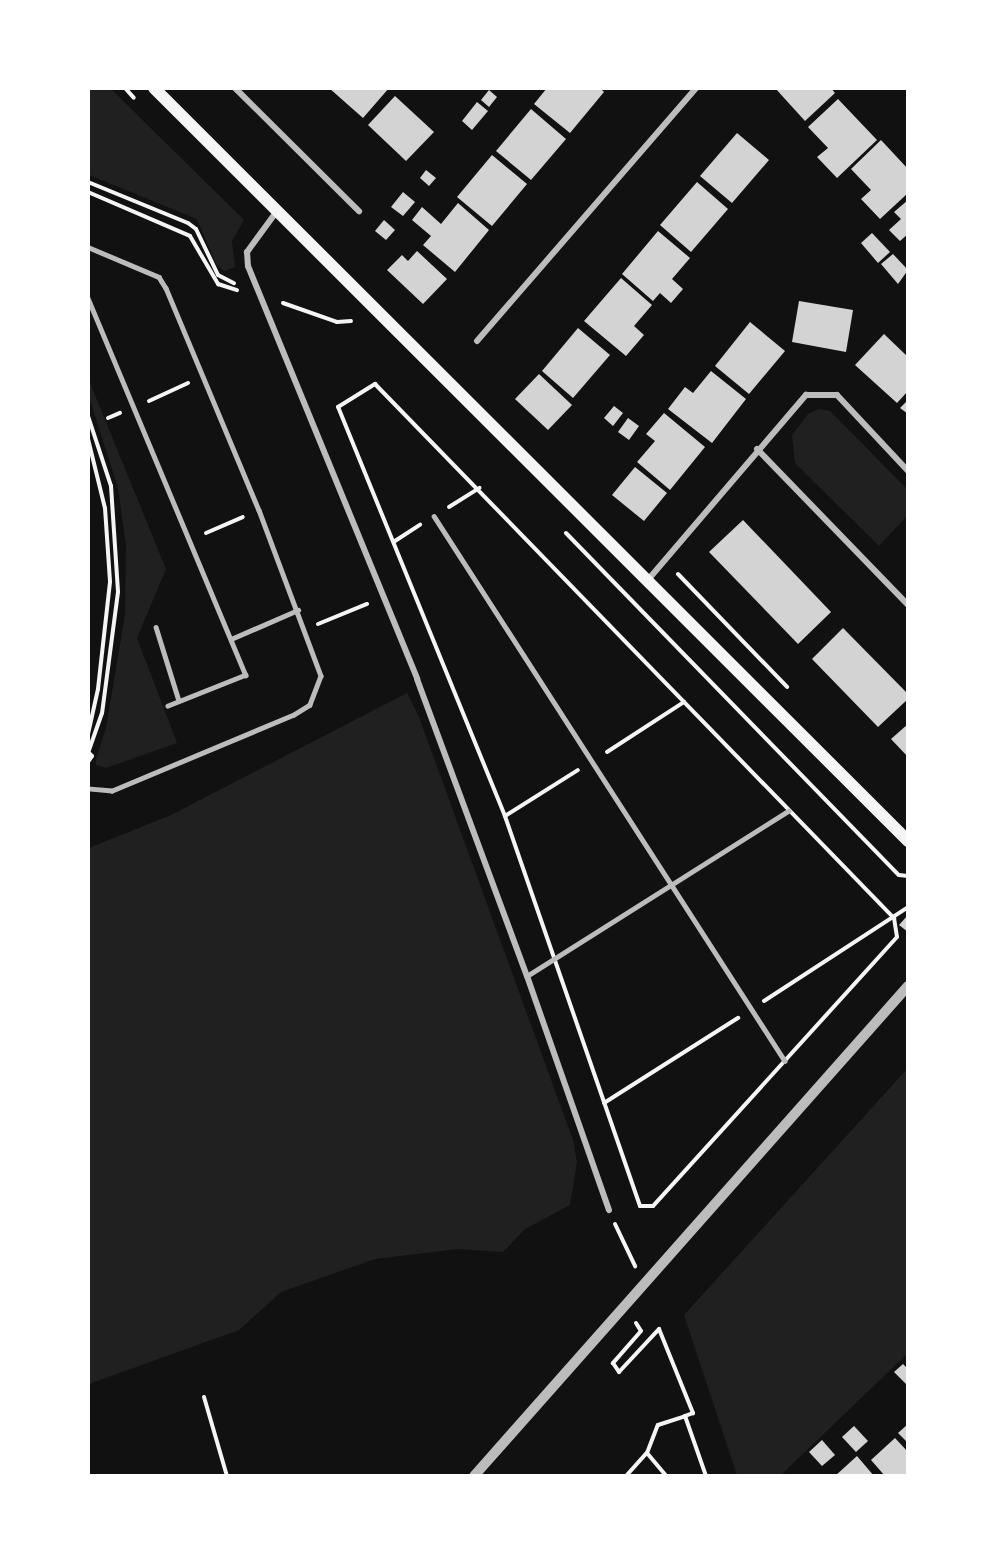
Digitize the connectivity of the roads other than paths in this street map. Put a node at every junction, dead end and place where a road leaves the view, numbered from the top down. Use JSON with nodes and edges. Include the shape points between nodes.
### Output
{"nodes":[{"id":1,"x":154,"y":88,"type":"edge"},
{"id":2,"x":235,"y":88,"type":"edge"},
{"id":3,"x":696,"y":88,"type":"edge"},
{"id":4,"x":277,"y":211,"type":"junction"},
{"id":5,"x":359,"y":211,"type":"dead end"},
{"id":6,"x":89,"y":249,"type":"edge"},
{"id":7,"x":88,"y":297,"type":"edge"},
{"id":8,"x":477,"y":341,"type":"dead end"},
{"id":9,"x":757,"y":449,"type":"junction"},
{"id":10,"x":908,"y":471,"type":"edge"},
{"id":11,"x":434,"y":516,"type":"dead end"},
{"id":12,"x":647,"y":582,"type":"junction"},
{"id":13,"x":908,"y":605,"type":"edge"},
{"id":14,"x":298,"y":610,"type":"junction"},
{"id":15,"x":156,"y":627,"type":"dead end"},
{"id":16,"x":231,"y":639,"type":"junction"},
{"id":17,"x":179,"y":701,"type":"junction"},
{"id":18,"x":168,"y":706,"type":"dead end"},
{"id":19,"x":88,"y":789,"type":"edge"},
{"id":20,"x":788,"y":810,"type":"dead end"},
{"id":21,"x":908,"y":841,"type":"edge"},
{"id":22,"x":670,"y":887,"type":"junction"},
{"id":23,"x":528,"y":976,"type":"junction"},
{"id":24,"x":908,"y":986,"type":"edge"},
{"id":25,"x":785,"y":1061,"type":"dead end"},
{"id":26,"x":609,"y":1210,"type":"road end"},
{"id":27,"x":474,"y":1476,"type":"edge"}],
"edges":[{"from":1,"to":4,"type":"main road"},
{"from":2,"to":5,"type":"street"},
{"from":3,"to":8,"type":"street"},
{"from":4,"to":12,"type":"main road"},
{"from":4,"to":23,"type":"street","via":[[247,252],[248,266],[384,597]]},
{"from":6,"to":14,"type":"lane","via":[[159,277]]},
{"from":7,"to":16,"type":"lane"},
{"from":9,"to":10,"type":"street","via":[[799,399],[806,395],[837,395]]},
{"from":9,"to":12,"type":"street"},
{"from":9,"to":13,"type":"street"},
{"from":11,"to":22,"type":"lane"},
{"from":12,"to":21,"type":"main road"},
{"from":14,"to":16,"type":"lane"},
{"from":14,"to":19,"type":"lane","via":[[321,676],[310,705],[276,724],[112,791]]},
{"from":15,"to":17,"type":"lane"},
{"from":16,"to":17,"type":"lane","via":[[246,675]]},
{"from":17,"to":18,"type":"lane"},
{"from":20,"to":22,"type":"lane"},
{"from":22,"to":23,"type":"lane"},
{"from":22,"to":25,"type":"lane"},
{"from":23,"to":26,"type":"street"},
{"from":24,"to":27,"type":"street"}]}
